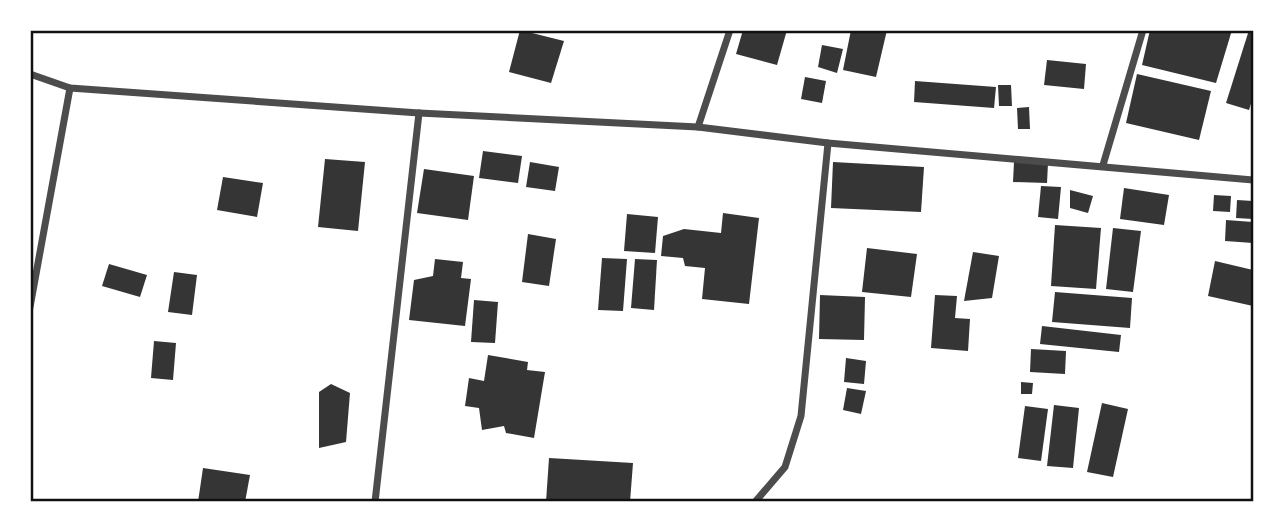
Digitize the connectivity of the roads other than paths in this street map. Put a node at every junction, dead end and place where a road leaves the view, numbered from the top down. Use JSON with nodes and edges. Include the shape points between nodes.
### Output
{"nodes":[{"id":1,"x":730,"y":30,"type":"edge"},
{"id":2,"x":1143,"y":30,"type":"edge"},
{"id":3,"x":30,"y":75,"type":"edge"},
{"id":4,"x":70,"y":88,"type":"junction"},
{"id":5,"x":419,"y":113,"type":"junction"},
{"id":6,"x":698,"y":127,"type":"junction"},
{"id":7,"x":828,"y":143,"type":"junction"},
{"id":8,"x":1103,"y":165,"type":"junction"},
{"id":9,"x":1253,"y":180,"type":"edge"},
{"id":10,"x":30,"y":307,"type":"edge"},
{"id":11,"x":375,"y":502,"type":"edge"},
{"id":12,"x":755,"y":502,"type":"edge"}],
"edges":[{"from":1,"to":6,"type":"street"},
{"from":2,"to":8,"type":"street"},
{"from":3,"to":4,"type":"street"},
{"from":4,"to":5,"type":"street"},
{"from":4,"to":10,"type":"street"},
{"from":5,"to":6,"type":"street"},
{"from":5,"to":11,"type":"street"},
{"from":6,"to":7,"type":"street"},
{"from":7,"to":8,"type":"street"},
{"from":7,"to":12,"type":"street","via":[[801,416],[785,467]]},
{"from":8,"to":9,"type":"street"}]}
